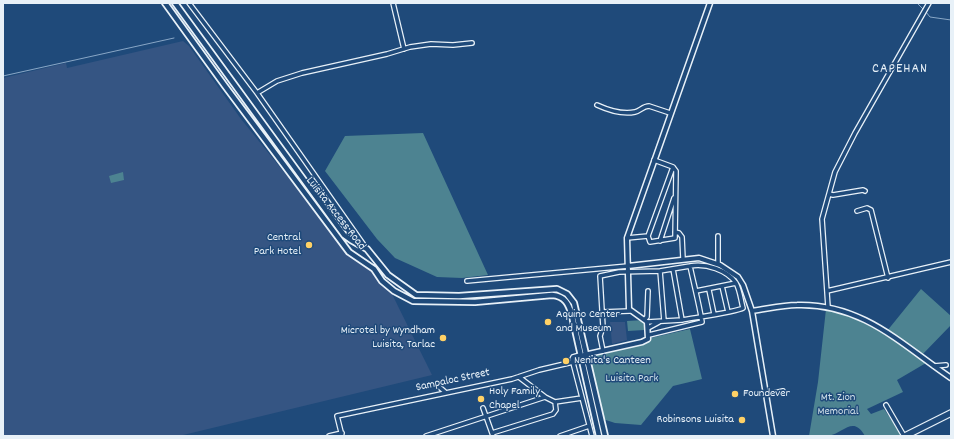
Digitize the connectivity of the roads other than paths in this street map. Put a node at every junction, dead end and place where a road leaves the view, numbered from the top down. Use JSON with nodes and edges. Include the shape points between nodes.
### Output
{"nodes":[{"id":1,"x":165,"y":3,"type":"edge"},
{"id":2,"x":176,"y":3,"type":"edge"},
{"id":3,"x":189,"y":3,"type":"edge"},
{"id":4,"x":393,"y":3,"type":"edge"},
{"id":5,"x":710,"y":3,"type":"edge"},
{"id":6,"x":929,"y":4,"type":"edge"},
{"id":7,"x":472,"y":43,"type":"dead end"},
{"id":8,"x":404,"y":49,"type":"junction"},
{"id":9,"x":257,"y":92,"type":"junction"},
{"id":10,"x":597,"y":105,"type":"dead end"},
{"id":11,"x":670,"y":114,"type":"junction"},
{"id":12,"x":654,"y":160,"type":"junction"},
{"id":13,"x":673,"y":167,"type":"junction"},
{"id":14,"x":865,"y":191,"type":"dead end"},
{"id":15,"x":676,"y":194,"type":"junction"},
{"id":16,"x":829,"y":194,"type":"junction"},
{"id":17,"x":857,"y":211,"type":"dead end"},
{"id":18,"x":675,"y":232,"type":"junction"},
{"id":19,"x":648,"y":236,"type":"junction"},
{"id":20,"x":718,"y":236,"type":"dead end"},
{"id":21,"x":627,"y":238,"type":"junction"},
{"id":22,"x":660,"y":241,"type":"junction"},
{"id":23,"x":367,"y":249,"type":"junction"},
{"id":24,"x":683,"y":259,"type":"junction"},
{"id":25,"x":951,"y":262,"type":"edge"},
{"id":26,"x":718,"y":263,"type":"junction"},
{"id":27,"x":628,"y":266,"type":"junction"},
{"id":28,"x":690,"y":266,"type":"junction"},
{"id":29,"x":673,"y":269,"type":"junction"},
{"id":30,"x":660,"y":271,"type":"junction"},
{"id":31,"x":627,"y":272,"type":"junction"},
{"id":32,"x":888,"y":278,"type":"junction"},
{"id":33,"x":467,"y":282,"type":"dead end"},
{"id":34,"x":736,"y":283,"type":"junction"},
{"id":35,"x":722,"y":286,"type":"junction"},
{"id":36,"x":709,"y":290,"type":"junction"},
{"id":37,"x":648,"y":291,"type":"dead end"},
{"id":38,"x":696,"y":291,"type":"junction"},
{"id":39,"x":827,"y":291,"type":"junction"},
{"id":40,"x":828,"y":307,"type":"junction"},
{"id":41,"x":630,"y":311,"type":"junction"},
{"id":42,"x":752,"y":311,"type":"junction"},
{"id":43,"x":602,"y":312,"type":"junction"},
{"id":44,"x":728,"y":312,"type":"junction"},
{"id":45,"x":714,"y":314,"type":"junction"},
{"id":46,"x":701,"y":316,"type":"junction"},
{"id":47,"x":646,"y":320,"type":"junction"},
{"id":48,"x":682,"y":320,"type":"junction"},
{"id":49,"x":664,"y":321,"type":"junction"},
{"id":50,"x":659,"y":322,"type":"junction"},
{"id":51,"x":648,"y":328,"type":"junction"},
{"id":52,"x":649,"y":335,"type":"junction"},
{"id":53,"x":602,"y":351,"type":"junction"},
{"id":54,"x":583,"y":355,"type":"junction"},
{"id":55,"x":573,"y":362,"type":"junction"},
{"id":56,"x":946,"y":365,"type":"dead end"},
{"id":57,"x":933,"y":366,"type":"junction"},
{"id":58,"x":519,"y":377,"type":"junction"},
{"id":59,"x":951,"y":378,"type":"edge"},
{"id":60,"x":436,"y":384,"type":"dead end"},
{"id":61,"x":783,"y":391,"type":"dead end"},
{"id":62,"x":444,"y":392,"type":"junction"},
{"id":63,"x":766,"y":395,"type":"junction"},
{"id":64,"x":545,"y":397,"type":"junction"},
{"id":65,"x":582,"y":398,"type":"junction"},
{"id":66,"x":555,"y":402,"type":"junction"},
{"id":67,"x":886,"y":405,"type":"dead end"},
{"id":68,"x":484,"y":408,"type":"dead end"},
{"id":69,"x":951,"y":413,"type":"edge"},
{"id":70,"x":486,"y":416,"type":"junction"},
{"id":71,"x":589,"y":426,"type":"junction"},
{"id":72,"x":342,"y":434,"type":"edge"},
{"id":73,"x":493,"y":435,"type":"edge"},
{"id":74,"x":329,"y":436,"type":"edge"},
{"id":75,"x":426,"y":436,"type":"edge"},
{"id":76,"x":560,"y":436,"type":"edge"},
{"id":77,"x":592,"y":436,"type":"edge"},
{"id":78,"x":599,"y":436,"type":"edge"},
{"id":79,"x":605,"y":436,"type":"edge"},
{"id":80,"x":773,"y":436,"type":"edge"},
{"id":81,"x":904,"y":436,"type":"edge"}],
"edges":[{"from":1,"to":54,"type":"main road","name":"Luisita Access Road","via":[[349,252],[374,269],[388,287],[408,299],[420,301],[475,302],[557,295],[570,307]]},
{"from":2,"to":23,"type":"main road","name":"Luisita Access Road","via":[[344,234]]},
{"from":3,"to":9,"type":"street"},
{"from":4,"to":8,"type":"street"},
{"from":5,"to":11,"type":"street"},
{"from":6,"to":16,"type":"street","via":[[855,133],[835,172]]},
{"from":7,"to":8,"type":"street","via":[[431,44]]},
{"from":8,"to":9,"type":"street","via":[[302,73],[277,81]]},
{"from":9,"to":23,"type":"street"},
{"from":10,"to":11,"type":"street","via":[[607,110],[628,113],[649,106]]},
{"from":11,"to":12,"type":"street"},
{"from":12,"to":13,"type":"street"},
{"from":12,"to":21,"type":"street"},
{"from":13,"to":15,"type":"street","via":[[676,173]]},
{"from":13,"to":19,"type":"street"},
{"from":14,"to":16,"type":"street"},
{"from":15,"to":18,"type":"street"},
{"from":15,"to":22,"type":"street"},
{"from":16,"to":39,"type":"street","via":[[822,219]]},
{"from":17,"to":32,"type":"street","via":[[867,208],[871,210]]},
{"from":18,"to":22,"type":"street","via":[[674,239]]},
{"from":18,"to":24,"type":"street","via":[[679,232],[682,237]]},
{"from":19,"to":21,"type":"street"},
{"from":19,"to":22,"type":"street","via":[[650,242]]},
{"from":20,"to":26,"type":"street"},
{"from":21,"to":27,"type":"street"},
{"from":23,"to":54,"type":"main road","name":"Luisita Access Road","via":[[388,275],[416,295],[515,293],[557,289],[567,294],[574,302]]},
{"from":24,"to":26,"type":"street","via":[[699,258]]},
{"from":24,"to":27,"type":"street"},
{"from":25,"to":32,"type":"street"},
{"from":26,"to":42,"type":"street","via":[[743,285]]},
{"from":27,"to":31,"type":"street"},
{"from":27,"to":33,"type":"street"},
{"from":28,"to":29,"type":"street"},
{"from":28,"to":34,"type":"street","via":[[704,265],[720,270]]},
{"from":28,"to":38,"type":"street"},
{"from":29,"to":30,"type":"street"},
{"from":29,"to":48,"type":"street"},
{"from":30,"to":31,"type":"street"},
{"from":30,"to":49,"type":"street"},
{"from":31,"to":41,"type":"street"},
{"from":31,"to":43,"type":"street","via":[[600,276]]},
{"from":32,"to":39,"type":"street"},
{"from":34,"to":35,"type":"street"},
{"from":34,"to":44,"type":"street","via":[[742,308],[739,311]]},
{"from":35,"to":36,"type":"street"},
{"from":35,"to":44,"type":"street"},
{"from":36,"to":38,"type":"street"},
{"from":36,"to":45,"type":"street"},
{"from":37,"to":47,"type":"street"},
{"from":38,"to":46,"type":"street"},
{"from":39,"to":40,"type":"street"},
{"from":40,"to":42,"type":"street","via":[[798,305]]},
{"from":40,"to":57,"type":"street","via":[[867,320]]},
{"from":41,"to":43,"type":"street"},
{"from":41,"to":47,"type":"street"},
{"from":42,"to":63,"type":"street"},
{"from":43,"to":53,"type":"street"},
{"from":44,"to":45,"type":"street"},
{"from":45,"to":46,"type":"street"},
{"from":46,"to":48,"type":"street"},
{"from":46,"to":52,"type":"street","via":[[702,322]]},
{"from":47,"to":50,"type":"street"},
{"from":47,"to":51,"type":"street"},
{"from":48,"to":49,"type":"street"},
{"from":49,"to":50,"type":"street"},
{"from":50,"to":51,"type":"street"},
{"from":51,"to":52,"type":"street"},
{"from":52,"to":53,"type":"street","via":[[648,339],[642,342]]},
{"from":53,"to":54,"type":"street"},
{"from":54,"to":55,"type":"street","via":[[572,358]]},
{"from":54,"to":78,"type":"main road","name":"Luisita Access Road"},
{"from":54,"to":79,"type":"main road","name":"Luisita Access Road"},
{"from":55,"to":58,"type":"street","name":"Sampaloc Street"},
{"from":55,"to":65,"type":"street"},
{"from":56,"to":57,"type":"street"},
{"from":57,"to":59,"type":"street"},
{"from":58,"to":62,"type":"street","name":"Sampaloc Street"},
{"from":58,"to":64,"type":"street"},
{"from":60,"to":62,"type":"street"},
{"from":61,"to":63,"type":"street"},
{"from":62,"to":72,"type":"street","name":"Sampaloc Street","via":[[337,416]]},
{"from":63,"to":80,"type":"street"},
{"from":64,"to":66,"type":"street"},
{"from":64,"to":70,"type":"street"},
{"from":65,"to":66,"type":"street"},
{"from":65,"to":71,"type":"street"},
{"from":66,"to":73,"type":"street","via":[[556,410],[553,414]]},
{"from":67,"to":81,"type":"street"},
{"from":68,"to":70,"type":"street"},
{"from":69,"to":81,"type":"highway"},
{"from":70,"to":73,"type":"street"},
{"from":70,"to":75,"type":"street"},
{"from":71,"to":76,"type":"street"},
{"from":71,"to":77,"type":"street"},
{"from":72,"to":74,"type":"street"}]}
